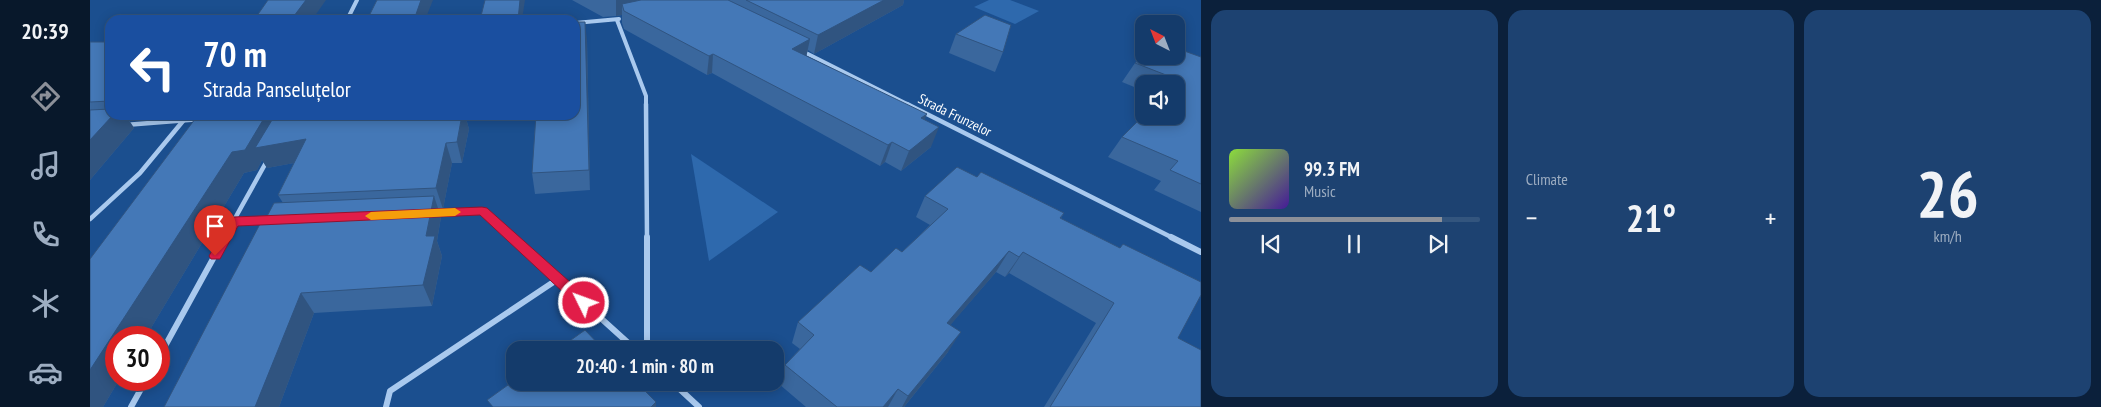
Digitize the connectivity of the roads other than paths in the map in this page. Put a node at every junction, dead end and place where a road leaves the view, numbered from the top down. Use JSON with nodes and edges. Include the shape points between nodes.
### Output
{"nodes":[{"id":1,"x":357,"y":0,"type":"edge"},
{"id":2,"x":350,"y":15,"type":"edge"},
{"id":3,"x":626,"y":18,"type":"edge"},
{"id":4,"x":617,"y":20,"type":"junction"},
{"id":5,"x":580,"y":23,"type":"edge"},
{"id":6,"x":795,"y":48,"type":"edge"},
{"id":7,"x":183,"y":120,"type":"joint"},
{"id":8,"x":118,"y":125,"type":"dead end"},
{"id":9,"x":270,"y":156,"type":"edge"},
{"id":10,"x":433,"y":213,"type":"edge"},
{"id":11,"x":90,"y":219,"type":"edge"},
{"id":12,"x":284,"y":220,"type":"edge"},
{"id":13,"x":234,"y":222,"type":"junction"},
{"id":14,"x":1201,"y":252,"type":"edge"},
{"id":15,"x":558,"y":279,"type":"junction"},
{"id":16,"x":170,"y":337,"type":"edge"},
{"id":17,"x":626,"y":341,"type":"edge"},
{"id":18,"x":647,"y":341,"type":"edge"},
{"id":19,"x":140,"y":391,"type":"edge"},
{"id":20,"x":682,"y":391,"type":"edge"},
{"id":21,"x":131,"y":407,"type":"edge"},
{"id":22,"x":386,"y":407,"type":"edge"},
{"id":23,"x":699,"y":407,"type":"edge"}],
"edges":[{"from":1,"to":2,"type":"street"},
{"from":3,"to":4,"type":"street"},
{"from":4,"to":5,"type":"street"},
{"from":4,"to":18,"type":"street","via":[[646,96]]},
{"from":6,"to":14,"type":"street","name":"Strada Frunzelor"},
{"from":7,"to":8,"type":"street"},
{"from":7,"to":11,"type":"street","via":[[140,173]]},
{"from":9,"to":13,"type":"street"},
{"from":10,"to":15,"type":"street","via":[[482,211]]},
{"from":12,"to":13,"type":"street"},
{"from":13,"to":16,"type":"street"},
{"from":15,"to":17,"type":"street"},
{"from":15,"to":22,"type":"street","via":[[390,391]]},
{"from":19,"to":21,"type":"street"},
{"from":20,"to":23,"type":"street"}]}
